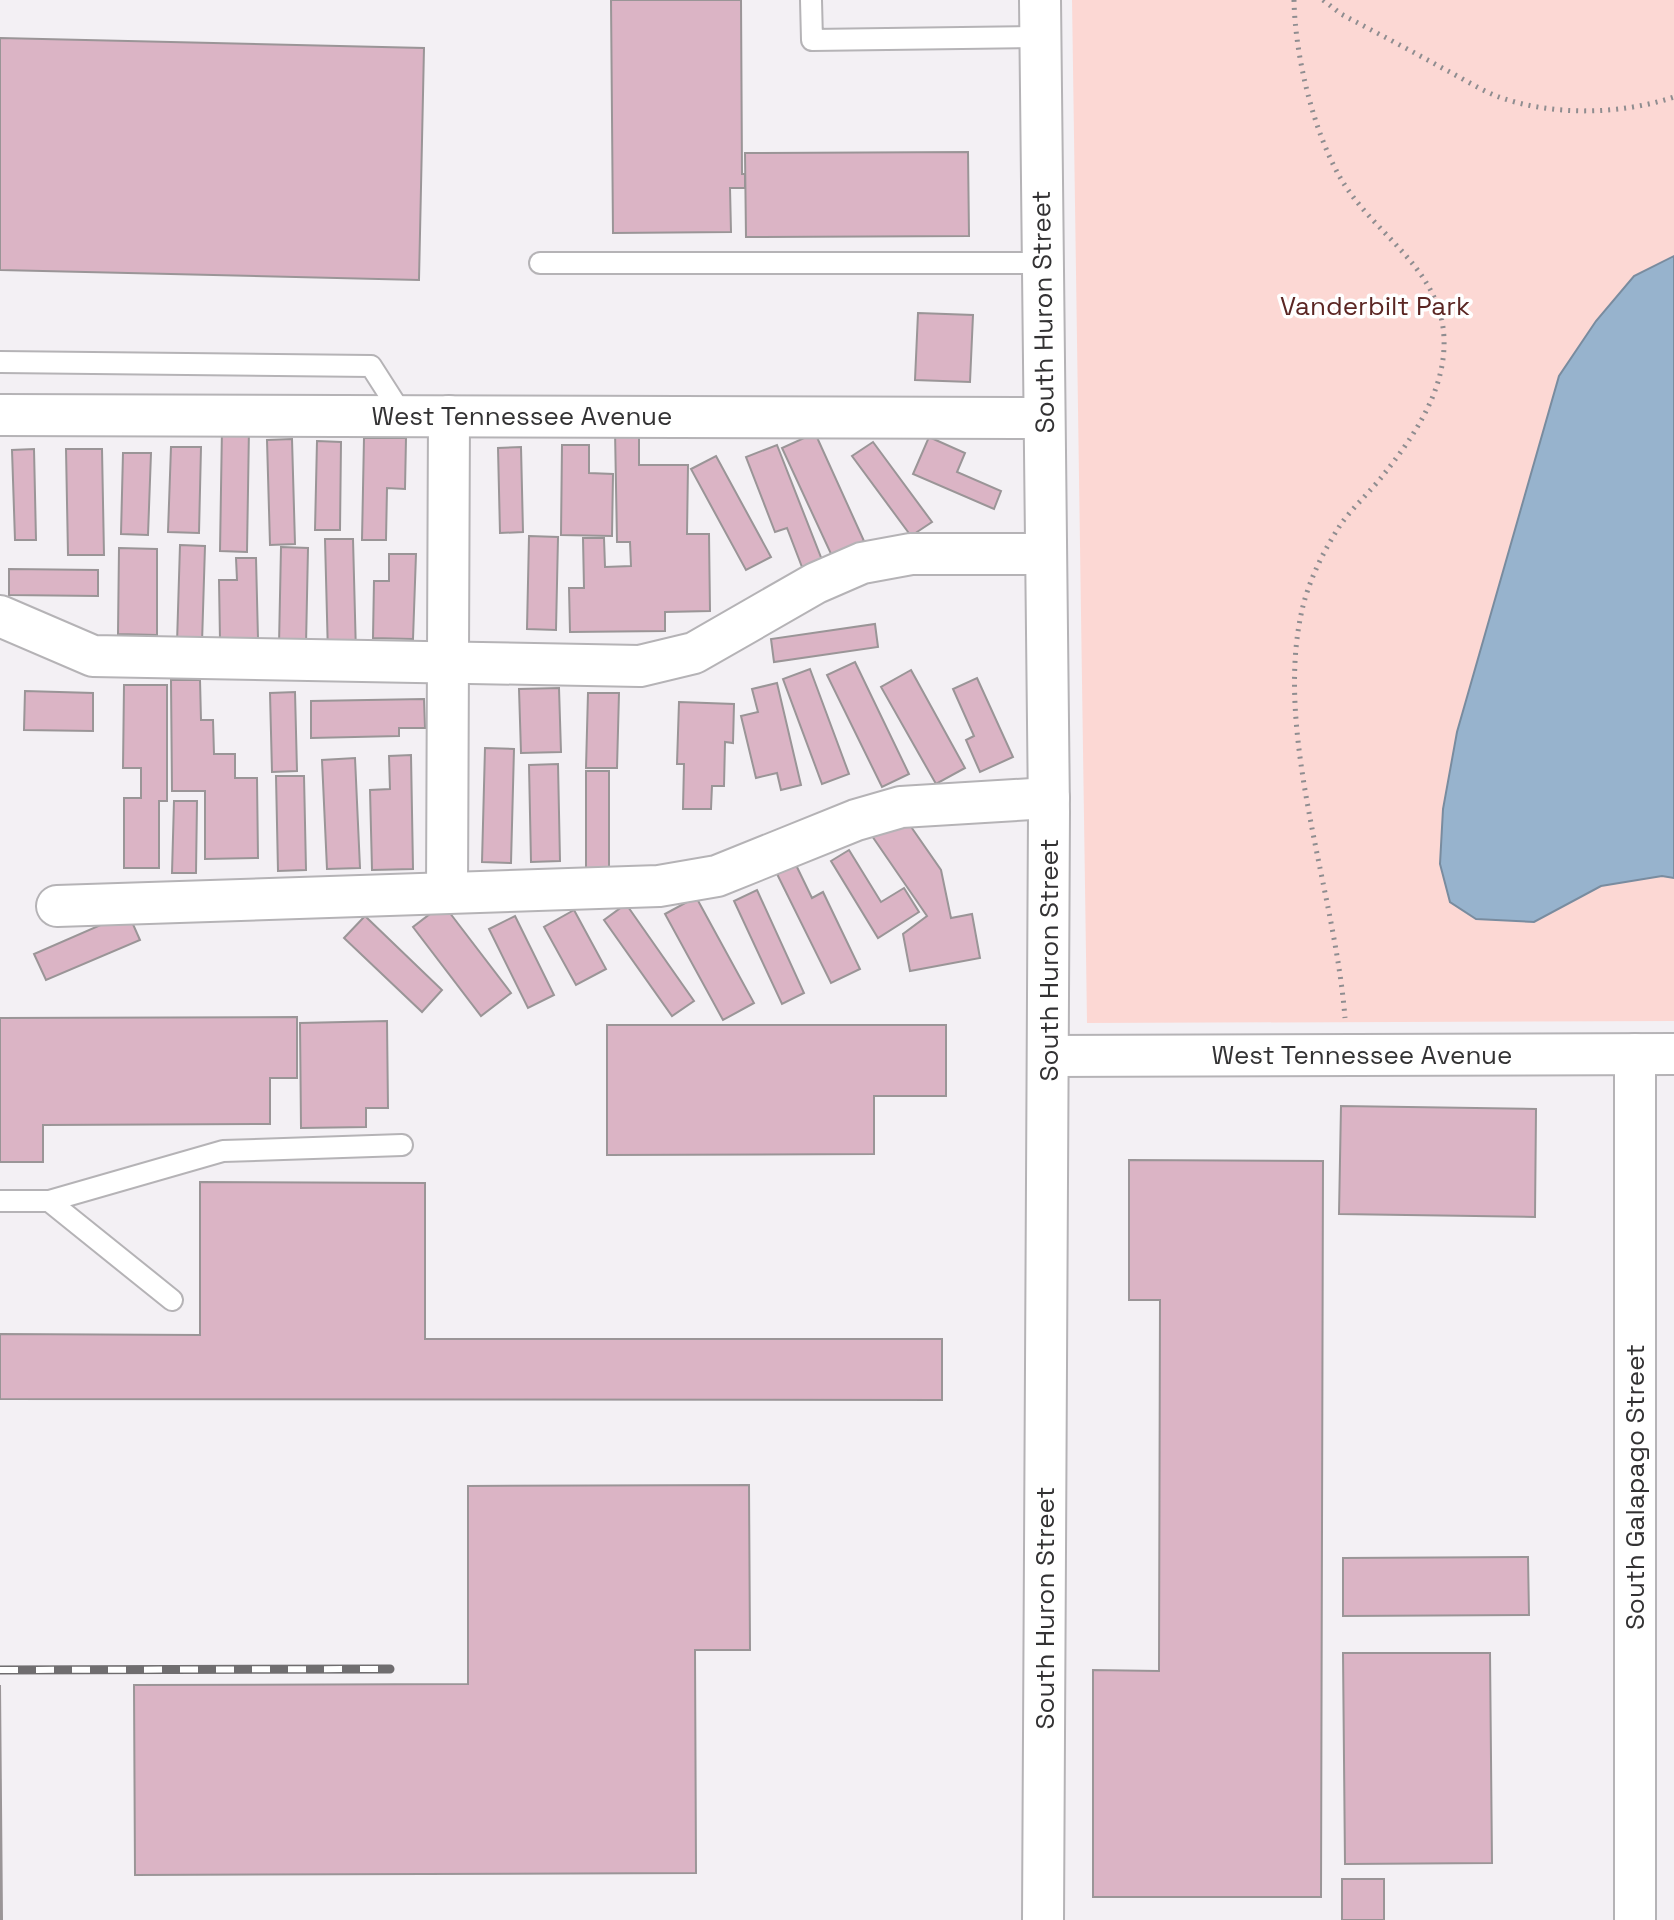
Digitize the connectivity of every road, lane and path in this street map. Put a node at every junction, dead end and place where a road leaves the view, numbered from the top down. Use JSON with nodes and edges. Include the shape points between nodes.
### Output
{"nodes":[{"id":1,"x":811,"y":0,"type":"edge"},
{"id":2,"x":1294,"y":0,"type":"edge"},
{"id":3,"x":1323,"y":0,"type":"edge"},
{"id":4,"x":1040,"y":18,"type":"edge"},
{"id":5,"x":1674,"y":97,"type":"edge"},
{"id":6,"x":540,"y":263,"type":"dead end"},
{"id":7,"x":1042,"y":263,"type":"junction"},
{"id":8,"x":0,"y":362,"type":"edge"},
{"id":9,"x":0,"y":415,"type":"edge"},
{"id":10,"x":403,"y":416,"type":"junction"},
{"id":11,"x":449,"y":416,"type":"junction"},
{"id":12,"x":1044,"y":418,"type":"junction"},
{"id":13,"x":1046,"y":554,"type":"junction"},
{"id":14,"x":0,"y":616,"type":"edge"},
{"id":15,"x":448,"y":663,"type":"junction"},
{"id":16,"x":1049,"y":798,"type":"junction"},
{"id":17,"x":447,"y":893,"type":"junction"},
{"id":18,"x":57,"y":906,"type":"dead end"},
{"id":19,"x":1348,"y":1054,"type":"junction"},
{"id":20,"x":1655,"y":1054,"type":"edge"},
{"id":21,"x":1049,"y":1056,"type":"junction"},
{"id":22,"x":402,"y":1145,"type":"dead end"},
{"id":23,"x":0,"y":1201,"type":"edge"},
{"id":24,"x":49,"y":1201,"type":"junction"},
{"id":25,"x":172,"y":1300,"type":"dead end"},
{"id":26,"x":1043,"y":1920,"type":"edge"},
{"id":27,"x":1635,"y":1920,"type":"edge"}],
"edges":[{"from":1,"to":4,"type":"lane","via":[[812,40]]},
{"from":2,"to":19,"type":"path","via":[[1301,66],[1329,154],[1356,200],[1424,279],[1444,335],[1434,395],[1402,449],[1325,552],[1299,629],[1297,728],[1340,966]]},
{"from":3,"to":5,"type":"path","via":[[1496,96],[1525,105],[1607,109]]},
{"from":4,"to":7,"type":"street","name":"South Huron Street"},
{"from":6,"to":7,"type":"lane"},
{"from":7,"to":12,"type":"street","name":"South Huron Street"},
{"from":8,"to":10,"type":"lane","via":[[371,366]]},
{"from":9,"to":10,"type":"street","name":"West Tennessee Avenue"},
{"from":10,"to":11,"type":"street","name":"West Tennessee Avenue"},
{"from":11,"to":12,"type":"street","name":"West Tennessee Avenue"},
{"from":11,"to":15,"type":"street"},
{"from":12,"to":13,"type":"street","name":"South Huron Street"},
{"from":13,"to":15,"type":"street","via":[[911,554],[862,563],[816,583],[694,653],[640,666]]},
{"from":13,"to":16,"type":"street","name":"South Huron Street"},
{"from":14,"to":15,"type":"street","via":[[93,656]]},
{"from":15,"to":17,"type":"street"},
{"from":16,"to":17,"type":"street","via":[[901,807],[717,876],[659,886]]},
{"from":16,"to":21,"type":"street","name":"South Huron Street"},
{"from":17,"to":18,"type":"street"},
{"from":19,"to":20,"type":"street","name":"West Tennessee Avenue"},
{"from":19,"to":21,"type":"street","name":"West Tennessee Avenue"},
{"from":20,"to":27,"type":"street","name":"South Galapago Street"},
{"from":21,"to":26,"type":"street","name":"South Huron Street"},
{"from":22,"to":24,"type":"lane","via":[[223,1151]]},
{"from":23,"to":24,"type":"lane"},
{"from":24,"to":25,"type":"lane"}]}
